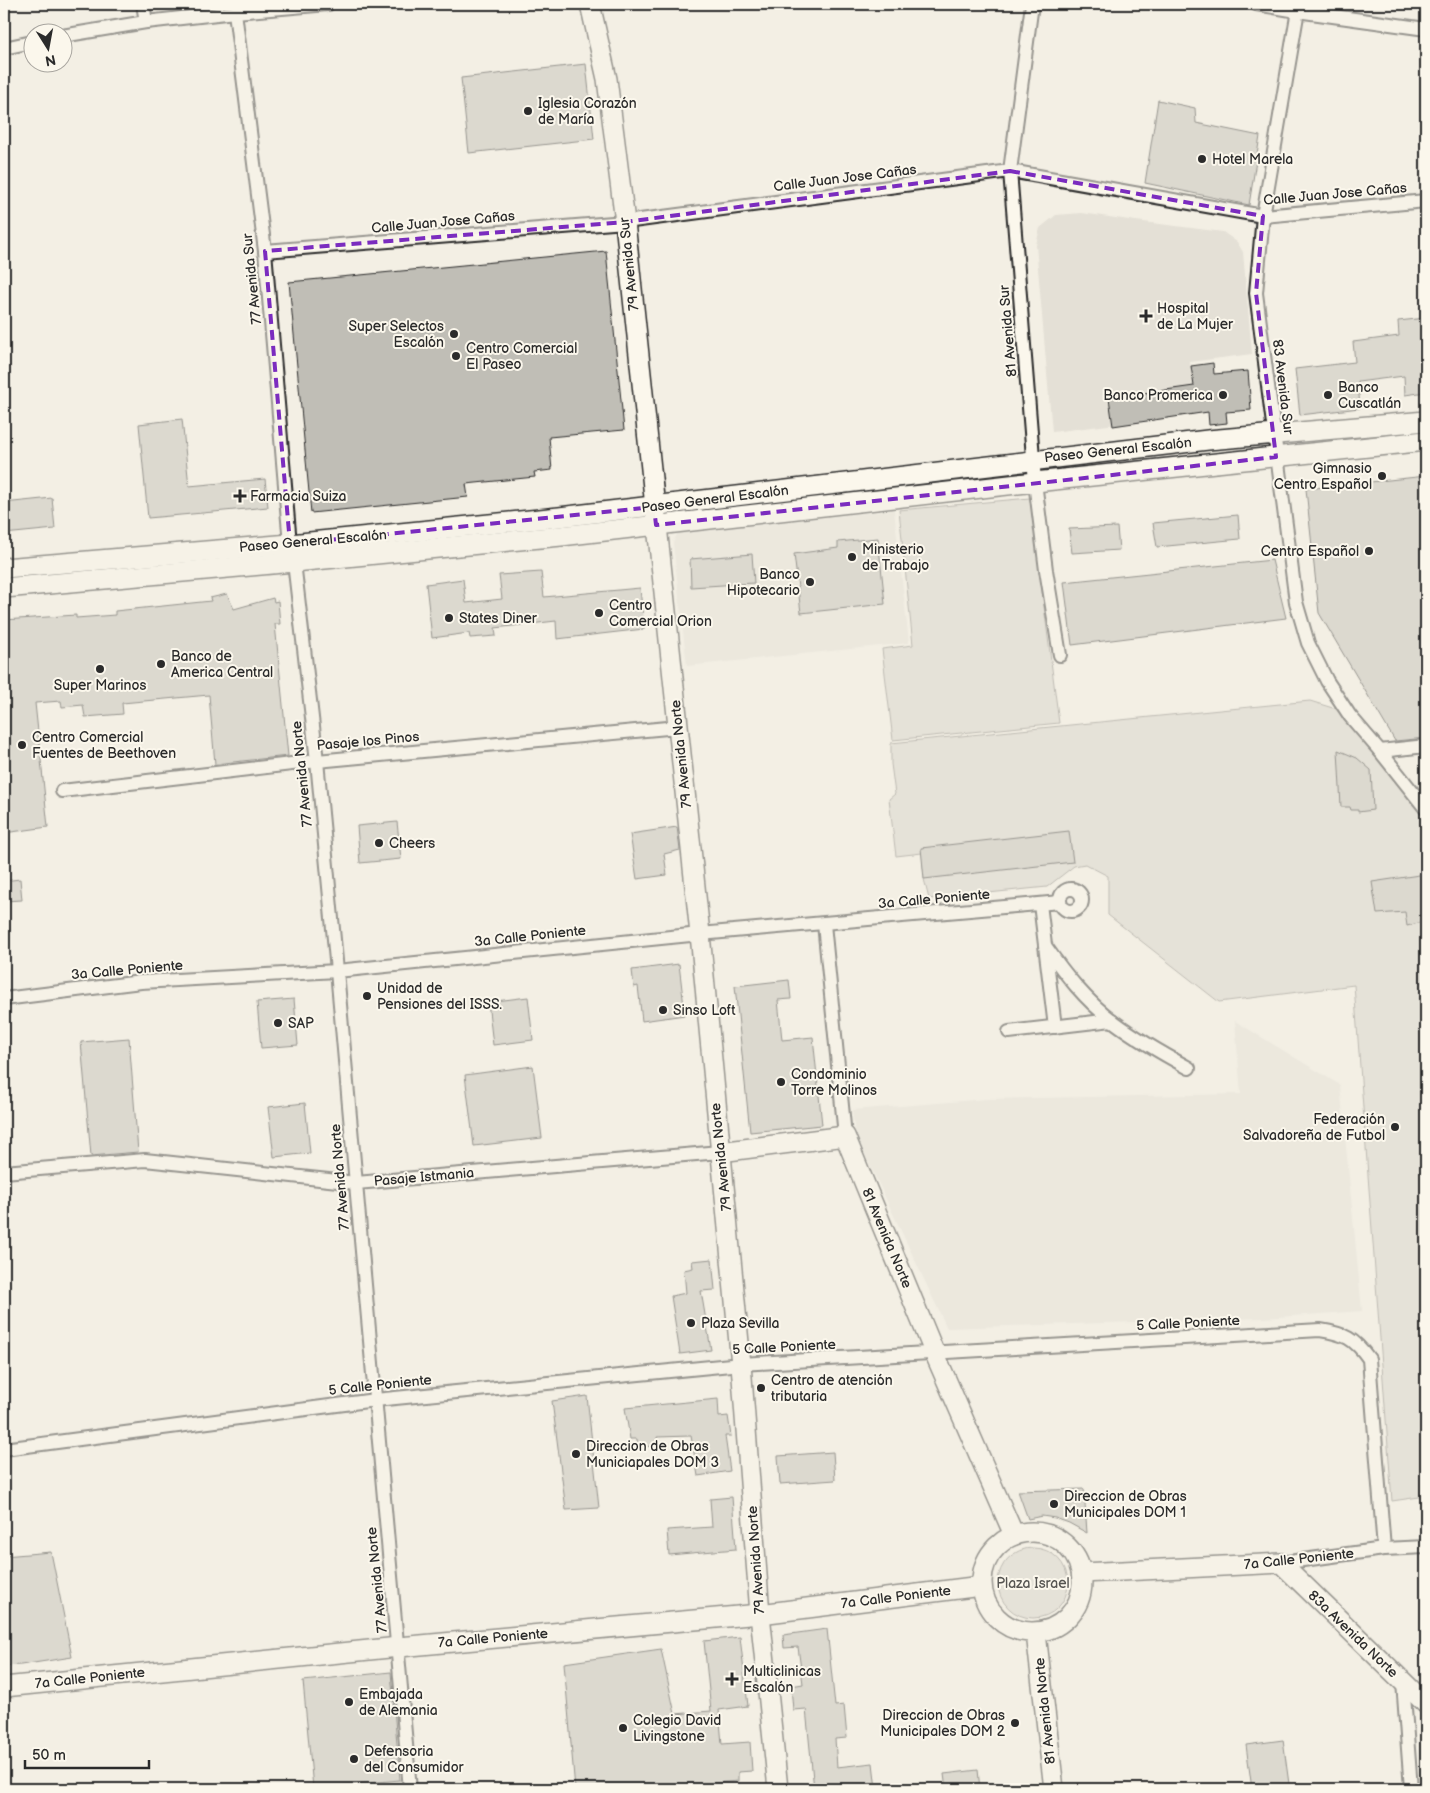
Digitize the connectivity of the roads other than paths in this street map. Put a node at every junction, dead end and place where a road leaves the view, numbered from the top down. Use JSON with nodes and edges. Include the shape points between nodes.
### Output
{"nodes":[{"id":1,"x":143,"y":4,"type":"edge"},
{"id":2,"x":328,"y":4,"type":"edge"},
{"id":3,"x":590,"y":4,"type":"edge"},
{"id":4,"x":1032,"y":4,"type":"edge"},
{"id":5,"x":1256,"y":4,"type":"edge"},
{"id":6,"x":1298,"y":8,"type":"edge"},
{"id":7,"x":235,"y":12,"type":"junction"},
{"id":8,"x":146,"y":22,"type":"junction"},
{"id":9,"x":1426,"y":29,"type":"edge"},
{"id":10,"x":72,"y":34,"type":"edge"},
{"id":11,"x":22,"y":44,"type":"edge"},
{"id":12,"x":4,"y":48,"type":"edge"},
{"id":13,"x":1010,"y":171,"type":"junction"},
{"id":14,"x":1426,"y":202,"type":"edge"},
{"id":15,"x":1263,"y":216,"type":"junction"},
{"id":16,"x":625,"y":222,"type":"junction"},
{"id":17,"x":265,"y":252,"type":"junction"},
{"id":18,"x":1426,"y":421,"type":"edge"},
{"id":19,"x":1274,"y":435,"type":"junction"},
{"id":20,"x":1426,"y":441,"type":"edge"},
{"id":21,"x":1276,"y":457,"type":"junction"},
{"id":22,"x":1033,"y":460,"type":"junction"},
{"id":23,"x":1035,"y":482,"type":"junction"},
{"id":24,"x":655,"y":516,"type":"junction"},
{"id":25,"x":290,"y":544,"type":"junction"},
{"id":26,"x":294,"y":562,"type":"junction"},
{"id":27,"x":4,"y":568,"type":"edge"},
{"id":28,"x":4,"y":588,"type":"edge"},
{"id":29,"x":1060,"y":655,"type":"dead end"},
{"id":30,"x":678,"y":726,"type":"junction"},
{"id":31,"x":1426,"y":746,"type":"edge"},
{"id":32,"x":1380,"y":751,"type":"junction"},
{"id":33,"x":317,"y":761,"type":"junction"},
{"id":34,"x":62,"y":792,"type":"dead end"},
{"id":35,"x":1426,"y":810,"type":"edge"},
{"id":36,"x":1060,"y":902,"type":"dead end"},
{"id":37,"x":1040,"y":904,"type":"junction"},
{"id":38,"x":824,"y":924,"type":"junction"},
{"id":39,"x":700,"y":934,"type":"junction"},
{"id":40,"x":1046,"y":947,"type":"junction"},
{"id":41,"x":337,"y":971,"type":"junction"},
{"id":42,"x":4,"y":998,"type":"edge"},
{"id":43,"x":1112,"y":1020,"type":"junction"},
{"id":44,"x":1055,"y":1027,"type":"junction"},
{"id":45,"x":1009,"y":1032,"type":"dead end"},
{"id":46,"x":1189,"y":1068,"type":"dead end"},
{"id":47,"x":845,"y":1136,"type":"junction"},
{"id":48,"x":720,"y":1152,"type":"junction"},
{"id":49,"x":4,"y":1172,"type":"edge"},
{"id":50,"x":356,"y":1183,"type":"junction"},
{"id":51,"x":935,"y":1354,"type":"junction"},
{"id":52,"x":741,"y":1364,"type":"junction"},
{"id":53,"x":375,"y":1400,"type":"junction"},
{"id":54,"x":4,"y":1449,"type":"edge"},
{"id":55,"x":1014,"y":1535,"type":"junction"},
{"id":56,"x":1426,"y":1547,"type":"edge"},
{"id":57,"x":1384,"y":1549,"type":"junction"},
{"id":58,"x":1281,"y":1563,"type":"junction"},
{"id":59,"x":1082,"y":1573,"type":"junction"},
{"id":60,"x":981,"y":1586,"type":"junction"},
{"id":61,"x":760,"y":1614,"type":"junction"},
{"id":62,"x":1036,"y":1632,"type":"junction"},
{"id":63,"x":399,"y":1647,"type":"junction"},
{"id":64,"x":1403,"y":1682,"type":"junction"},
{"id":65,"x":4,"y":1688,"type":"edge"},
{"id":66,"x":1426,"y":1704,"type":"edge"},
{"id":67,"x":410,"y":1789,"type":"edge"},
{"id":68,"x":778,"y":1789,"type":"edge"},
{"id":69,"x":1054,"y":1789,"type":"edge"},
{"id":70,"x":1411,"y":1789,"type":"edge"}],
"edges":[{"from":1,"to":8,"type":"street"},
{"from":2,"to":7,"type":"street"},
{"from":3,"to":16,"type":"main road","name":"79 Avenida Sur","via":[[607,79]]},
{"from":4,"to":13,"type":"street","name":"81 Avenida Sur"},
{"from":5,"to":6,"type":"street"},
{"from":6,"to":9,"type":"street"},
{"from":6,"to":15,"type":"street","name":"83 Avenida Sur"},
{"from":7,"to":8,"type":"street"},
{"from":7,"to":17,"type":"street","name":"77 Avenida Sur"},
{"from":8,"to":10,"type":"street"},
{"from":11,"to":12,"type":"street"},
{"from":13,"to":15,"type":"street","name":"Calle Juan Jose Cañas"},
{"from":13,"to":16,"type":"street","name":"Calle Juan Jose Cañas"},
{"from":13,"to":22,"type":"street","name":"81 Avenida Sur"},
{"from":14,"to":15,"type":"street","name":"Calle Juan Jose Cañas"},
{"from":15,"to":19,"type":"street","name":"83 Avenida Sur","via":[[1256,293]]},
{"from":16,"to":17,"type":"street","name":"Calle Juan Jose Cañas"},
{"from":16,"to":24,"type":"main road","name":"79 Avenida Sur"},
{"from":17,"to":25,"type":"street","name":"77 Avenida Sur"},
{"from":18,"to":19,"type":"main road","name":"Paseo General Escalón"},
{"from":19,"to":21,"type":"street","name":"83 Avenida Sur"},
{"from":19,"to":22,"type":"main road","name":"Paseo General Escalón"},
{"from":20,"to":21,"type":"main road","name":"Paseo General Escalón"},
{"from":21,"to":23,"type":"main road","name":"Paseo General Escalón"},
{"from":21,"to":32,"type":"street","name":"83 Avenida Sur","via":[[1296,602],[1308,643],[1350,716]]},
{"from":22,"to":23,"type":"street","name":"81 Avenida Sur"},
{"from":22,"to":24,"type":"main road","name":"Paseo General Escalón"},
{"from":23,"to":24,"type":"main road","name":"Paseo General Escalón"},
{"from":23,"to":29,"type":"street","name":"81 Avenida Sur"},
{"from":24,"to":25,"type":"main road","name":"Paseo General Escalón"},
{"from":24,"to":26,"type":"main road","name":"Paseo General Escalón"},
{"from":24,"to":30,"type":"main road","name":"79 Avenida Norte"},
{"from":25,"to":27,"type":"main road","name":"Paseo General Escalón"},
{"from":26,"to":28,"type":"main road","name":"Paseo General Escalón"},
{"from":26,"to":33,"type":"street","name":"77 Avenida Norte"},
{"from":30,"to":33,"type":"street","name":"Pasaje los Pinos"},
{"from":30,"to":39,"type":"main road","name":"79 Avenida Norte"},
{"from":31,"to":32,"type":"street"},
{"from":32,"to":35,"type":"street","name":"83 Avenida Sur"},
{"from":33,"to":34,"type":"street","name":"Pasaje los Pinos"},
{"from":33,"to":41,"type":"street","name":"77 Avenida Norte"},
{"from":36,"to":37,"type":"street","name":"3a Calle Poniente"},
{"from":37,"to":38,"type":"street","name":"3a Calle Poniente"},
{"from":37,"to":40,"type":"street"},
{"from":38,"to":39,"type":"street","name":"3a Calle Poniente"},
{"from":38,"to":47,"type":"street","name":"81 Avenida Norte"},
{"from":39,"to":41,"type":"street","name":"3a Calle Poniente"},
{"from":39,"to":48,"type":"main road","name":"79 Avenida Norte"},
{"from":40,"to":43,"type":"street","via":[[1078,988]]},
{"from":40,"to":44,"type":"street"},
{"from":41,"to":42,"type":"street","name":"3a Calle Poniente","via":[[141,982]]},
{"from":41,"to":50,"type":"street","name":"77 Avenida Norte"},
{"from":43,"to":44,"type":"street"},
{"from":43,"to":46,"type":"street"},
{"from":44,"to":45,"type":"street"},
{"from":47,"to":48,"type":"main road","name":"Pasaje Istmania"},
{"from":47,"to":51,"type":"main road","name":"81 Avenida Norte"},
{"from":48,"to":50,"type":"street","name":"Pasaje Istmania"},
{"from":48,"to":52,"type":"main road","name":"79 Avenida Norte"},
{"from":49,"to":50,"type":"street","name":"Pasaje Istmania","via":[[145,1160]]},
{"from":50,"to":53,"type":"street","name":"77 Avenida Norte"},
{"from":51,"to":52,"type":"street","name":"5 Calle Poniente"},
{"from":51,"to":55,"type":"main road","name":"81 Avenida Norte"},
{"from":51,"to":57,"type":"street","name":"5 Calle Poniente","via":[[1320,1330],[1338,1333],[1358,1344],[1369,1359]]},
{"from":52,"to":53,"type":"street","name":"5 Calle Poniente"},
{"from":52,"to":61,"type":"main road","name":"79 Avenida Norte"},
{"from":53,"to":54,"type":"street","name":"5 Calle Poniente"},
{"from":53,"to":63,"type":"street","name":"77 Avenida Norte"},
{"from":55,"to":59,"type":"main road","via":[[1043,1533],[1057,1538],[1069,1547]]},
{"from":55,"to":60,"type":"main road","via":[[1000,1543],[989,1556]]},
{"from":56,"to":57,"type":"street","name":"7a Calle Poniente"},
{"from":57,"to":58,"type":"street","name":"7a Calle Poniente"},
{"from":58,"to":59,"type":"main road","name":"7a Calle Poniente"},
{"from":58,"to":64,"type":"main road","name":"83a Avenida Norte"},
{"from":59,"to":62,"type":"main road","via":[[1079,1601],[1072,1613],[1062,1623]]},
{"from":60,"to":61,"type":"main road","name":"7a Calle Poniente"},
{"from":60,"to":62,"type":"main road","via":[[987,1605],[999,1621],[1023,1632]]},
{"from":61,"to":63,"type":"main road","name":"7a Calle Poniente"},
{"from":61,"to":68,"type":"main road","name":"79 Avenida Norte"},
{"from":62,"to":69,"type":"main road","name":"81 Avenida Norte"},
{"from":63,"to":65,"type":"main road","name":"7a Calle Poniente"},
{"from":63,"to":67,"type":"street","name":"77 Avenida Norte"},
{"from":64,"to":66,"type":"main road","name":"83a Avenida Norte"},
{"from":64,"to":70,"type":"street"}]}
